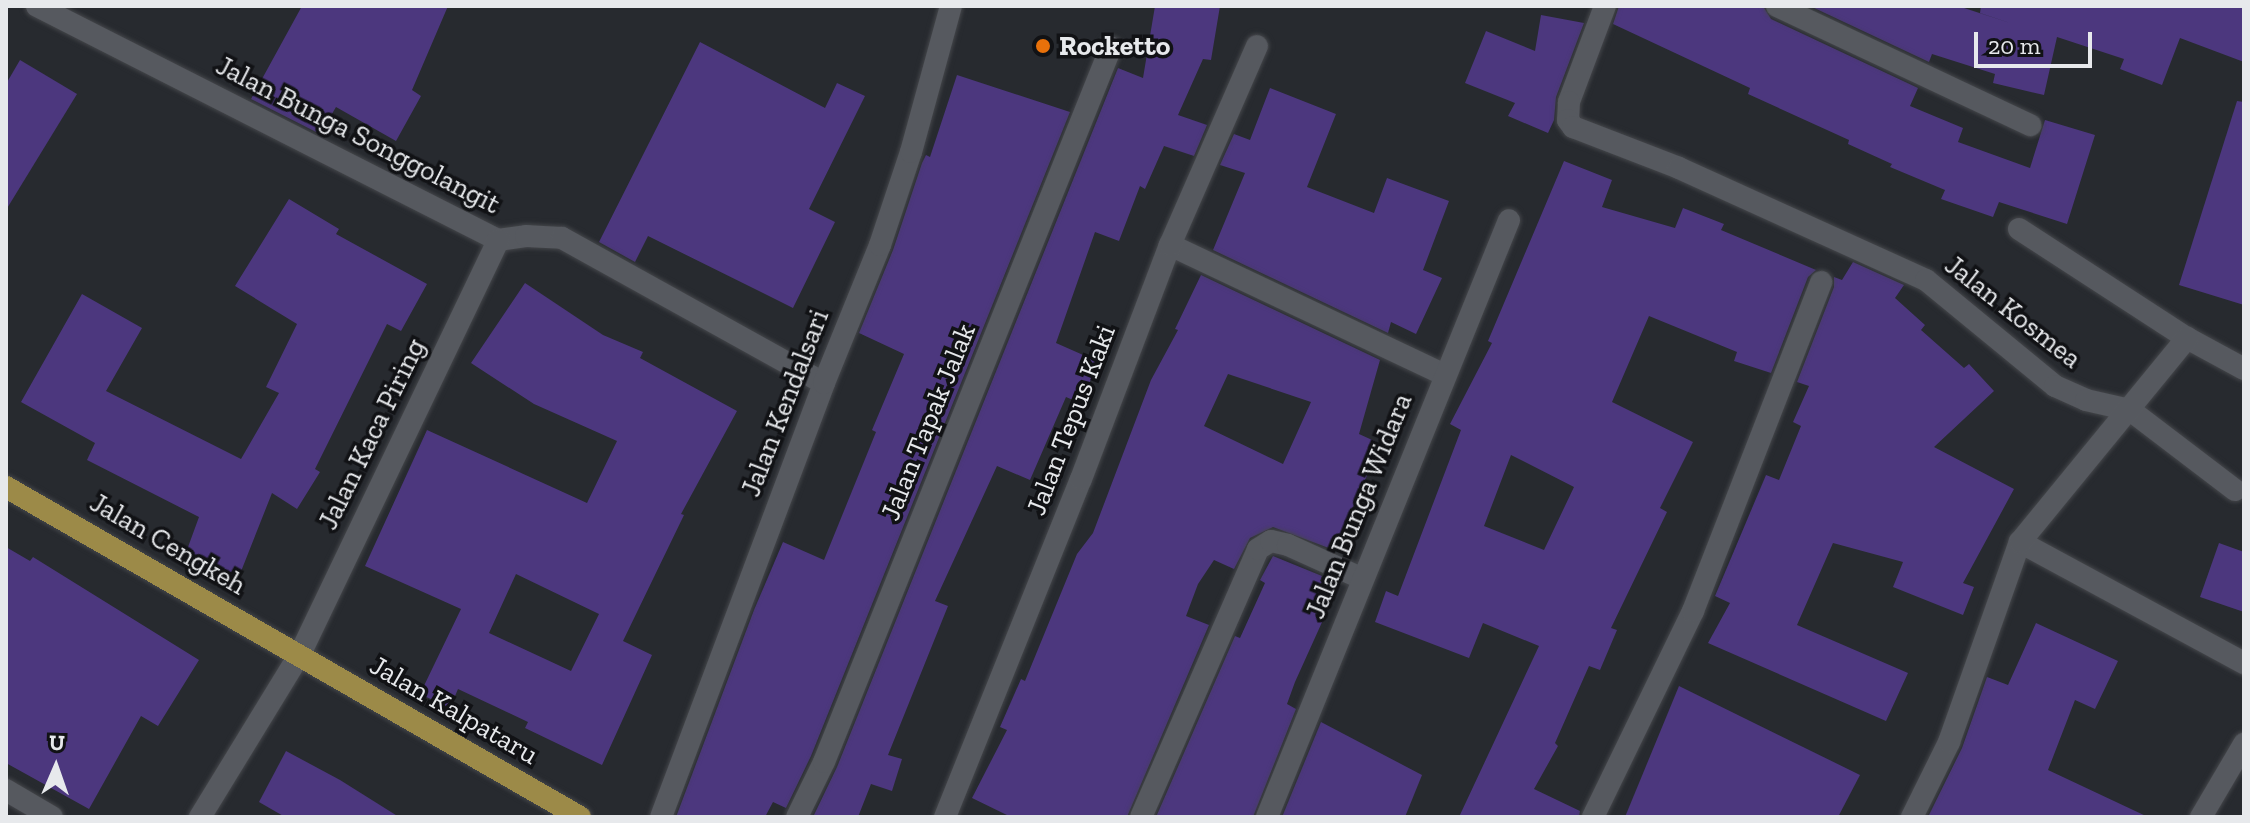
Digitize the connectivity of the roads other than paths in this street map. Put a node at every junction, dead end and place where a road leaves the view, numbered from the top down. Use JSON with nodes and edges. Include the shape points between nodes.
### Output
{"nodes":[{"id":1,"x":37,"y":6,"type":"edge"},
{"id":2,"x":951,"y":6,"type":"edge"},
{"id":3,"x":1605,"y":6,"type":"edge"},
{"id":4,"x":1777,"y":6,"type":"edge"},
{"id":5,"x":1257,"y":46,"type":"dead end"},
{"id":6,"x":1111,"y":47,"type":"dead end"},
{"id":7,"x":2030,"y":125,"type":"dead end"},
{"id":8,"x":1509,"y":220,"type":"dead end"},
{"id":9,"x":2019,"y":229,"type":"dead end"},
{"id":10,"x":498,"y":240,"type":"junction"},
{"id":11,"x":1170,"y":245,"type":"junction"},
{"id":12,"x":1821,"y":282,"type":"dead end"},
{"id":13,"x":2187,"y":338,"type":"junction"},
{"id":14,"x":2244,"y":369,"type":"edge"},
{"id":15,"x":1445,"y":375,"type":"junction"},
{"id":16,"x":824,"y":383,"type":"junction"},
{"id":17,"x":2124,"y":414,"type":"junction"},
{"id":18,"x":6,"y":487,"type":"edge"},
{"id":19,"x":2235,"y":490,"type":"dead end"},
{"id":20,"x":2020,"y":542,"type":"junction"},
{"id":21,"x":1361,"y":578,"type":"junction"},
{"id":22,"x":300,"y":654,"type":"junction"},
{"id":23,"x":2244,"y":663,"type":"edge"},
{"id":24,"x":2244,"y":744,"type":"edge"},
{"id":25,"x":6,"y":790,"type":"edge"},
{"id":26,"x":52,"y":817,"type":"edge"},
{"id":27,"x":200,"y":817,"type":"edge"},
{"id":28,"x":580,"y":817,"type":"edge"},
{"id":29,"x":661,"y":817,"type":"edge"},
{"id":30,"x":797,"y":817,"type":"edge"},
{"id":31,"x":945,"y":817,"type":"edge"},
{"id":32,"x":1141,"y":817,"type":"edge"},
{"id":33,"x":1267,"y":817,"type":"edge"},
{"id":34,"x":1593,"y":817,"type":"edge"},
{"id":35,"x":1912,"y":817,"type":"edge"},
{"id":36,"x":2201,"y":817,"type":"edge"}],
"edges":[{"from":1,"to":10,"type":"street","name":"Jalan Bunga Songgolangit"},
{"from":2,"to":16,"type":"street","name":"Jalan Kendalsari","via":[[911,152]]},
{"from":3,"to":17,"type":"street","name":"Jalan Kosmea","via":[[1569,102],[1568,120],[1577,130],[1693,174],[1926,280],[2055,386]]},
{"from":4,"to":7,"type":"street"},
{"from":5,"to":11,"type":"street","name":"Jalan Tepus Kaki"},
{"from":6,"to":30,"type":"street","name":"Jalan Tapak Jalak","via":[[824,762]]},
{"from":8,"to":15,"type":"street","name":"Jalan Bunga Widara"},
{"from":9,"to":13,"type":"street"},
{"from":10,"to":16,"type":"street","name":"Jalan Bunga Songgolangit","via":[[562,238]]},
{"from":10,"to":22,"type":"street","name":"Jalan Kaca Piring"},
{"from":11,"to":15,"type":"street"},
{"from":11,"to":31,"type":"street","name":"Jalan Tepus Kaki"},
{"from":12,"to":34,"type":"street","via":[[1693,611]]},
{"from":13,"to":14,"type":"street"},
{"from":13,"to":17,"type":"street"},
{"from":15,"to":21,"type":"street","name":"Jalan Bunga Widara"},
{"from":16,"to":29,"type":"street","name":"Jalan Kendalsari"},
{"from":17,"to":19,"type":"street"},
{"from":17,"to":20,"type":"street"},
{"from":18,"to":22,"type":"main road","name":"Jalan Cengkeh"},
{"from":20,"to":23,"type":"street"},
{"from":20,"to":35,"type":"street","via":[[1949,742]]},
{"from":21,"to":32,"type":"street","via":[[1288,545],[1271,541],[1258,549]]},
{"from":21,"to":33,"type":"street","name":"Jalan Bunga Widara"},
{"from":22,"to":27,"type":"street","name":"Jalan Kaca Piring"},
{"from":22,"to":28,"type":"main road","name":"Jalan Kalpataru"},
{"from":24,"to":36,"type":"street"},
{"from":25,"to":26,"type":"street"}]}
